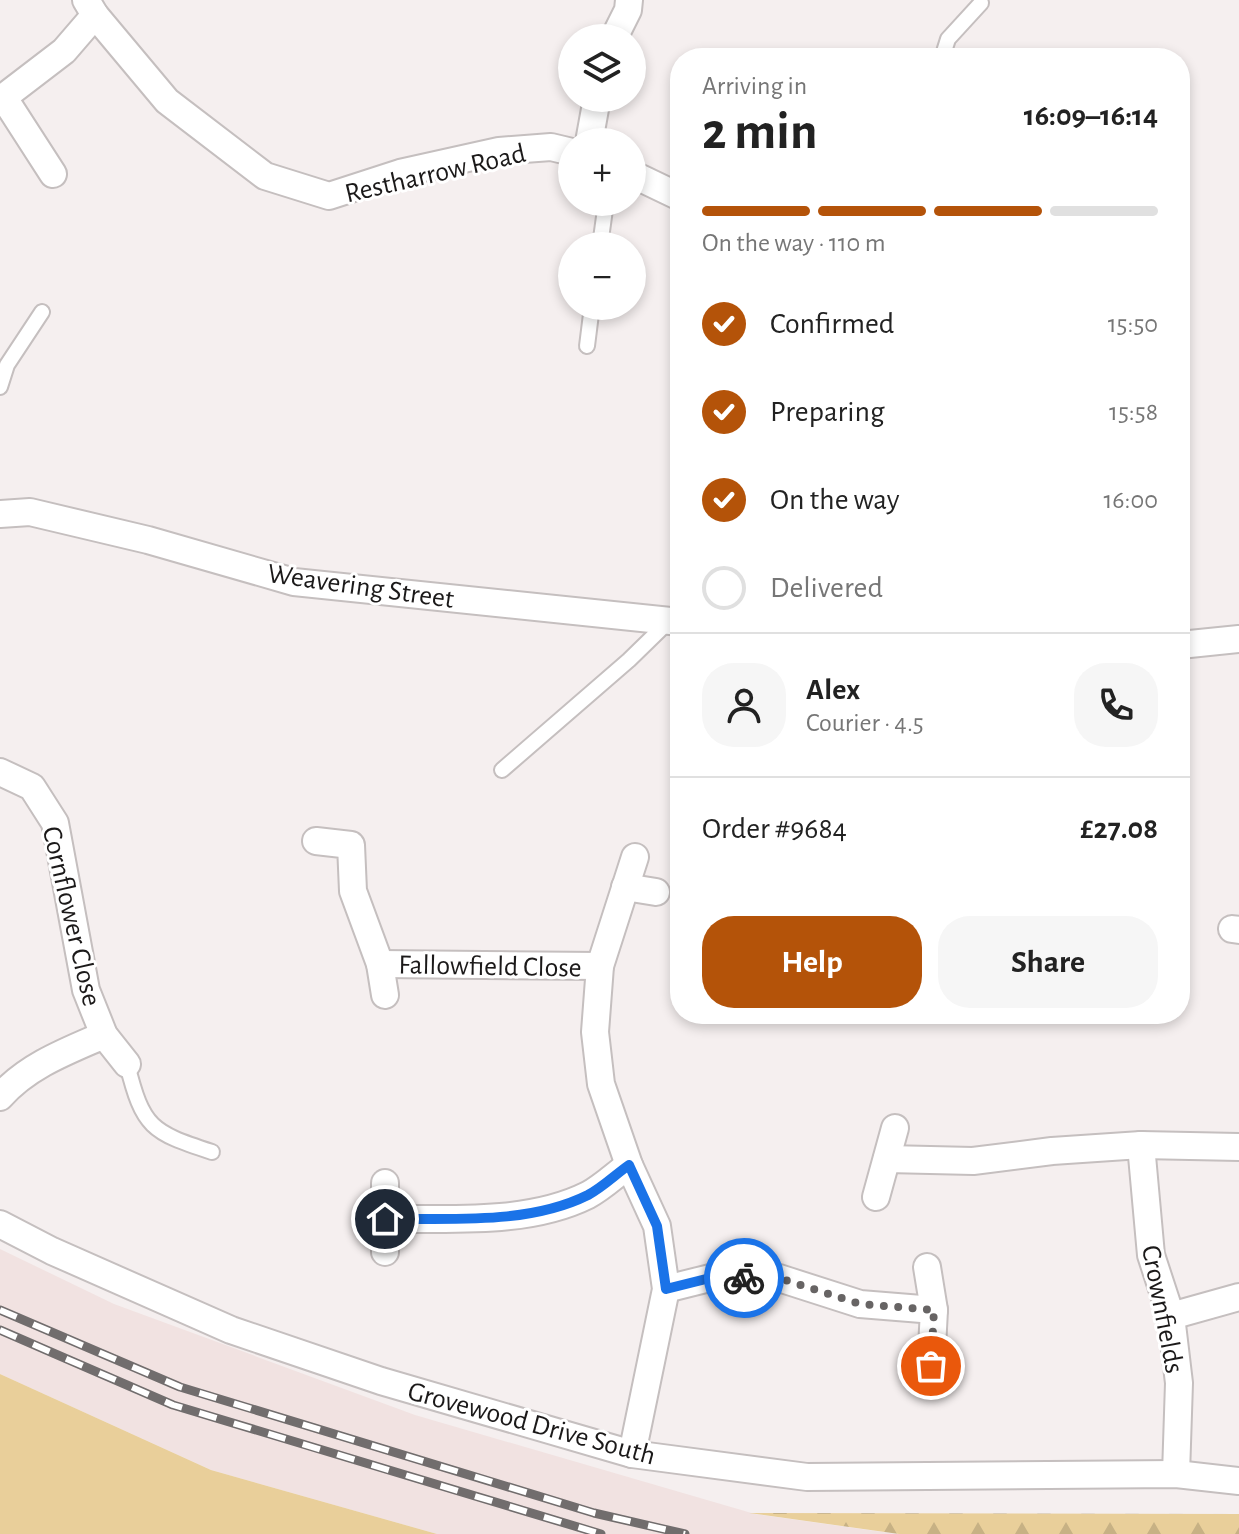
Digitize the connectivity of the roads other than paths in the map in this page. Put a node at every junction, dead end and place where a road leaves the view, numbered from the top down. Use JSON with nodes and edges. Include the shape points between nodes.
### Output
{"nodes":[{"id":1,"x":629,"y":0,"type":"edge"},
{"id":2,"x":981,"y":3,"type":"dead end"},
{"id":3,"x":90,"y":8,"type":"edge"},
{"id":4,"x":621,"y":24,"type":"edge"},
{"id":5,"x":945,"y":48,"type":"edge"},
{"id":6,"x":2,"y":99,"type":"edge"},
{"id":7,"x":558,"y":149,"type":"edge"},
{"id":8,"x":53,"y":174,"type":"dead end"},
{"id":9,"x":646,"y":181,"type":"edge"},
{"id":10,"x":670,"y":192,"type":"edge"},
{"id":11,"x":42,"y":312,"type":"dead end"},
{"id":12,"x":590,"y":320,"type":"edge"},
{"id":13,"x":587,"y":346,"type":"dead end"},
{"id":14,"x":0,"y":387,"type":"edge"},
{"id":15,"x":0,"y":514,"type":"edge"},
{"id":16,"x":670,"y":621,"type":"edge"},
{"id":17,"x":670,"y":624,"type":"edge"},
{"id":18,"x":1239,"y":639,"type":"edge"},
{"id":19,"x":1190,"y":644,"type":"edge"},
{"id":20,"x":502,"y":770,"type":"dead end"},
{"id":21,"x":0,"y":772,"type":"edge"},
{"id":22,"x":316,"y":841,"type":"dead end"},
{"id":23,"x":635,"y":857,"type":"dead end"},
{"id":24,"x":625,"y":887,"type":"junction"},
{"id":25,"x":656,"y":892,"type":"dead end"},
{"id":26,"x":380,"y":964,"type":"junction"},
{"id":27,"x":600,"y":966,"type":"junction"},
{"id":28,"x":385,"y":995,"type":"dead end"},
{"id":29,"x":104,"y":1035,"type":"junction"},
{"id":30,"x":127,"y":1064,"type":"joint"},
{"id":31,"x":0,"y":1097,"type":"edge"},
{"id":32,"x":895,"y":1128,"type":"dead end"},
{"id":33,"x":1141,"y":1145,"type":"junction"},
{"id":34,"x":1239,"y":1147,"type":"edge"},
{"id":35,"x":212,"y":1152,"type":"dead end"},
{"id":36,"x":887,"y":1159,"type":"junction"},
{"id":37,"x":629,"y":1165,"type":"junction"},
{"id":38,"x":385,"y":1183,"type":"dead end"},
{"id":39,"x":876,"y":1197,"type":"dead end"},
{"id":40,"x":385,"y":1219,"type":"junction"},
{"id":41,"x":0,"y":1224,"type":"edge"},
{"id":42,"x":385,"y":1252,"type":"dead end"},
{"id":43,"x":927,"y":1267,"type":"dead end"},
{"id":44,"x":666,"y":1289,"type":"junction"},
{"id":45,"x":1239,"y":1297,"type":"edge"},
{"id":46,"x":934,"y":1310,"type":"junction"},
{"id":47,"x":1171,"y":1316,"type":"junction"},
{"id":48,"x":931,"y":1366,"type":"dead end"},
{"id":49,"x":632,"y":1454,"type":"junction"},
{"id":50,"x":1176,"y":1474,"type":"junction"},
{"id":51,"x":1239,"y":1481,"type":"edge"}],
"edges":[{"from":1,"to":4,"type":"street"},
{"from":2,"to":5,"type":"lane"},
{"from":3,"to":6,"type":"street","via":[[64,51]]},
{"from":3,"to":7,"type":"street","name":"Restharrow Road","via":[[167,101],[265,176],[329,196],[400,173],[499,151]]},
{"from":6,"to":8,"type":"street"},
{"from":9,"to":10,"type":"street"},
{"from":11,"to":14,"type":"lane","via":[[7,365]]},
{"from":12,"to":13,"type":"lane"},
{"from":15,"to":16,"type":"street","name":"Weavering Street","via":[[30,512],[294,582]]},
{"from":17,"to":20,"type":"lane"},
{"from":18,"to":19,"type":"street"},
{"from":21,"to":29,"type":"street","name":"Cornflower Close","via":[[32,787],[55,823],[86,990]]},
{"from":22,"to":26,"type":"street","name":"Fallowfield Close","via":[[351,845],[353,891]]},
{"from":23,"to":24,"type":"street"},
{"from":24,"to":25,"type":"street"},
{"from":24,"to":27,"type":"street"},
{"from":26,"to":27,"type":"street","name":"Fallowfield Close"},
{"from":26,"to":28,"type":"street","name":"Fallowfield Close"},
{"from":27,"to":37,"type":"street","via":[[595,1032],[601,1084]]},
{"from":29,"to":30,"type":"street","name":"Cornflower Close"},
{"from":29,"to":31,"type":"street","name":"Cornflower Close","via":[[13,1082]]},
{"from":30,"to":35,"type":"lane","via":[[137,1104],[149,1123],[174,1139]]},
{"from":32,"to":36,"type":"street"},
{"from":33,"to":34,"type":"street"},
{"from":33,"to":36,"type":"street","via":[[973,1161]]},
{"from":33,"to":47,"type":"street","name":"Crownfields","via":[[1151,1255]]},
{"from":36,"to":39,"type":"street"},
{"from":37,"to":40,"type":"street","via":[[590,1194],[547,1211]]},
{"from":37,"to":44,"type":"street","via":[[657,1226]]},
{"from":38,"to":40,"type":"street"},
{"from":40,"to":42,"type":"street"},
{"from":41,"to":49,"type":"street","name":"Grovewood Drive South","via":[[231,1330],[381,1381]]},
{"from":43,"to":46,"type":"street"},
{"from":44,"to":46,"type":"street","via":[[710,1278],[779,1278],[860,1304]]},
{"from":44,"to":49,"type":"street"},
{"from":45,"to":47,"type":"street"},
{"from":46,"to":48,"type":"street"},
{"from":47,"to":50,"type":"street","name":"Crownfields","via":[[1179,1383]]},
{"from":49,"to":50,"type":"street","name":"Grovewood Drive South","via":[[807,1477]]},
{"from":50,"to":51,"type":"street","name":"Grovewood Drive South"}]}
